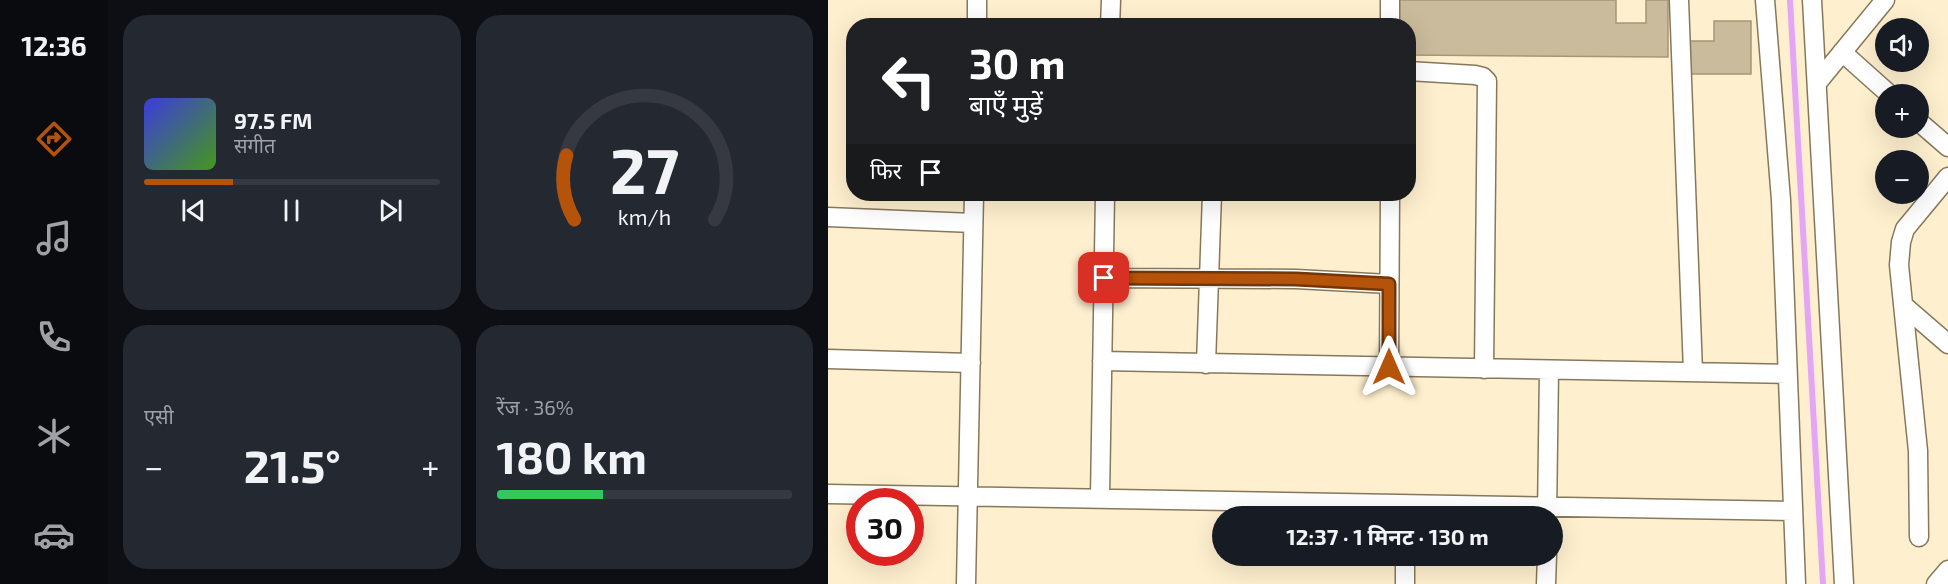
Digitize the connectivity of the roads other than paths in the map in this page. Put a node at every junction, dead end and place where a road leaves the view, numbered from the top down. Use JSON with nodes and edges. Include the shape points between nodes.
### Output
{"nodes":[{"id":1,"x":977,"y":0,"type":"edge"},
{"id":2,"x":1111,"y":0,"type":"edge"},
{"id":3,"x":1390,"y":0,"type":"edge"},
{"id":4,"x":1679,"y":0,"type":"edge"},
{"id":5,"x":1765,"y":0,"type":"edge"},
{"id":6,"x":1812,"y":0,"type":"edge"},
{"id":7,"x":1885,"y":0,"type":"edge"},
{"id":8,"x":977,"y":18,"type":"edge"},
{"id":9,"x":1110,"y":18,"type":"edge"},
{"id":10,"x":1390,"y":18,"type":"edge"},
{"id":11,"x":1842,"y":52,"type":"junction"},
{"id":12,"x":1416,"y":71,"type":"edge"},
{"id":13,"x":1817,"y":83,"type":"junction"},
{"id":14,"x":1878,"y":84,"type":"edge"},
{"id":15,"x":1929,"y":130,"type":"edge"},
{"id":16,"x":1947,"y":145,"type":"edge"},
{"id":17,"x":1948,"y":177,"type":"edge"},
{"id":18,"x":974,"y":201,"type":"edge"},
{"id":19,"x":1105,"y":201,"type":"edge"},
{"id":20,"x":1212,"y":201,"type":"edge"},
{"id":21,"x":1389,"y":201,"type":"edge"},
{"id":22,"x":828,"y":217,"type":"edge"},
{"id":23,"x":973,"y":223,"type":"junction"},
{"id":24,"x":1104,"y":278,"type":"junction"},
{"id":25,"x":1209,"y":278,"type":"junction"},
{"id":26,"x":1389,"y":284,"type":"junction"},
{"id":27,"x":1903,"y":305,"type":"junction"},
{"id":28,"x":1948,"y":344,"type":"edge"},
{"id":29,"x":828,"y":359,"type":"edge"},
{"id":30,"x":1102,"y":362,"type":"junction"},
{"id":31,"x":970,"y":363,"type":"junction"},
{"id":32,"x":1206,"y":364,"type":"junction"},
{"id":33,"x":1389,"y":367,"type":"junction"},
{"id":34,"x":1484,"y":369,"type":"junction"},
{"id":35,"x":1549,"y":370,"type":"junction"},
{"id":36,"x":1694,"y":372,"type":"junction"},
{"id":37,"x":1787,"y":374,"type":"junction"},
{"id":38,"x":828,"y":494,"type":"edge"},
{"id":39,"x":968,"y":496,"type":"junction"},
{"id":40,"x":1100,"y":498,"type":"junction"},
{"id":41,"x":1304,"y":506,"type":"edge"},
{"id":42,"x":1548,"y":506,"type":"edge"},
{"id":43,"x":1563,"y":511,"type":"edge"},
{"id":44,"x":1793,"y":511,"type":"junction"},
{"id":45,"x":1919,"y":537,"type":"dead end"},
{"id":46,"x":1405,"y":566,"type":"edge"},
{"id":47,"x":1546,"y":566,"type":"edge"},
{"id":48,"x":1948,"y":570,"type":"edge"},
{"id":49,"x":966,"y":584,"type":"edge"},
{"id":50,"x":1405,"y":584,"type":"edge"},
{"id":51,"x":1546,"y":584,"type":"edge"},
{"id":52,"x":1796,"y":584,"type":"edge"},
{"id":53,"x":1844,"y":584,"type":"edge"},
{"id":54,"x":1936,"y":584,"type":"edge"}],
"edges":[{"from":1,"to":8,"type":"street"},
{"from":2,"to":9,"type":"street"},
{"from":3,"to":10,"type":"street"},
{"from":4,"to":36,"type":"street"},
{"from":5,"to":37,"type":"street","via":[[1781,200]]},
{"from":6,"to":13,"type":"street"},
{"from":7,"to":11,"type":"street"},
{"from":11,"to":13,"type":"street"},
{"from":11,"to":14,"type":"street"},
{"from":12,"to":34,"type":"street","via":[[1475,75],[1487,81]]},
{"from":13,"to":53,"type":"street"},
{"from":15,"to":16,"type":"street"},
{"from":17,"to":27,"type":"street","via":[[1911,220],[1900,242]]},
{"from":18,"to":23,"type":"street"},
{"from":19,"to":24,"type":"street"},
{"from":20,"to":25,"type":"street"},
{"from":21,"to":26,"type":"street"},
{"from":22,"to":23,"type":"street"},
{"from":23,"to":31,"type":"street"},
{"from":24,"to":25,"type":"street"},
{"from":24,"to":30,"type":"street"},
{"from":25,"to":26,"type":"street"},
{"from":25,"to":32,"type":"street"},
{"from":26,"to":33,"type":"street"},
{"from":27,"to":28,"type":"street"},
{"from":27,"to":45,"type":"street","via":[[1918,451]]},
{"from":29,"to":31,"type":"street"},
{"from":30,"to":32,"type":"street"},
{"from":30,"to":40,"type":"street"},
{"from":31,"to":39,"type":"street"},
{"from":32,"to":33,"type":"street"},
{"from":33,"to":34,"type":"street"},
{"from":34,"to":35,"type":"street"},
{"from":35,"to":36,"type":"street"},
{"from":35,"to":42,"type":"street"},
{"from":36,"to":37,"type":"street"},
{"from":37,"to":44,"type":"street"},
{"from":38,"to":39,"type":"street"},
{"from":39,"to":40,"type":"street"},
{"from":39,"to":49,"type":"street"},
{"from":40,"to":41,"type":"street"},
{"from":43,"to":44,"type":"street"},
{"from":44,"to":52,"type":"street"},
{"from":46,"to":50,"type":"street"},
{"from":47,"to":51,"type":"street"},
{"from":48,"to":54,"type":"street"}]}
